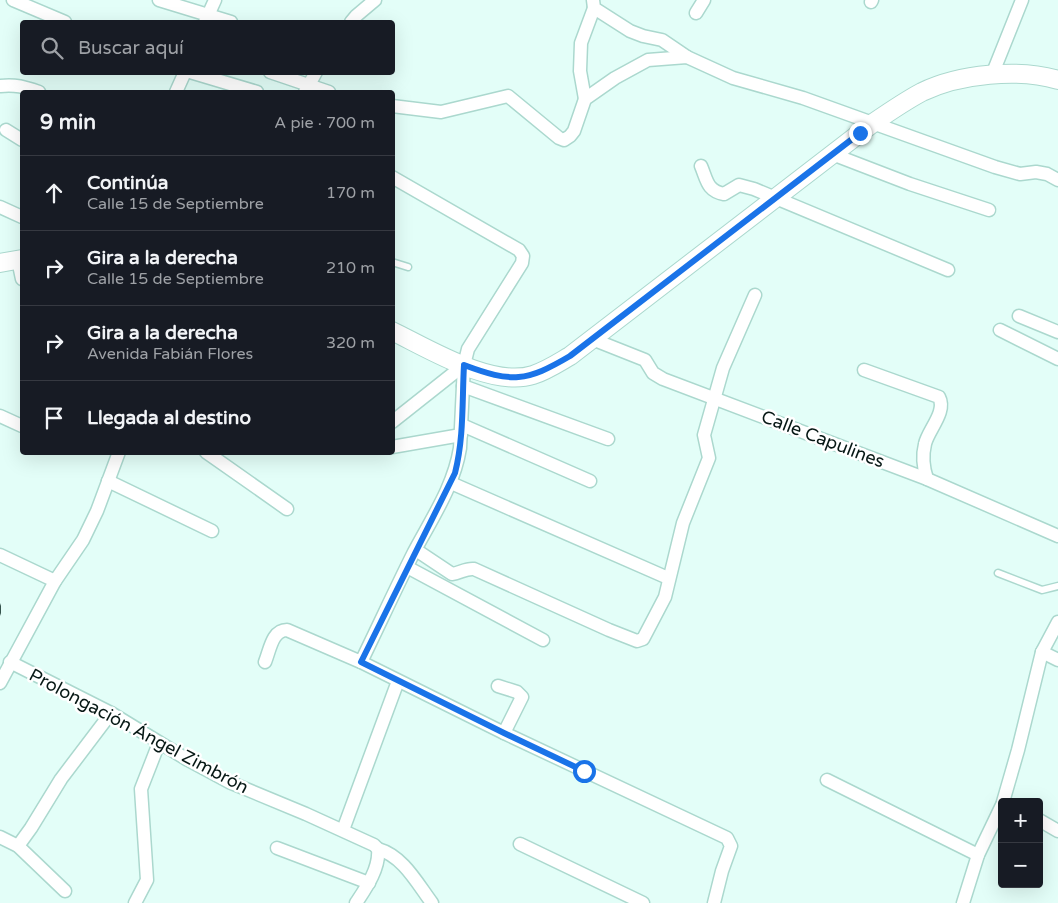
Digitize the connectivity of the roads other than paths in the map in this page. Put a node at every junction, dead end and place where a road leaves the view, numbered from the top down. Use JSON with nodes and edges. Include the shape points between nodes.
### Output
{"nodes":[{"id":1,"x":13,"y":0,"type":"edge"},
{"id":2,"x":159,"y":0,"type":"edge"},
{"id":3,"x":215,"y":0,"type":"edge"},
{"id":4,"x":375,"y":0,"type":"edge"},
{"id":5,"x":704,"y":0,"type":"edge"},
{"id":6,"x":1022,"y":0,"type":"edge"},
{"id":7,"x":594,"y":4,"type":"edge"},
{"id":8,"x":696,"y":13,"type":"dead end"},
{"id":9,"x":207,"y":19,"type":"edge"},
{"id":10,"x":60,"y":20,"type":"edge"},
{"id":11,"x":353,"y":20,"type":"edge"},
{"id":12,"x":687,"y":57,"type":"junction"},
{"id":13,"x":184,"y":75,"type":"edge"},
{"id":14,"x":200,"y":75,"type":"edge"},
{"id":15,"x":276,"y":75,"type":"edge"},
{"id":16,"x":314,"y":75,"type":"edge"},
{"id":17,"x":992,"y":75,"type":"junction"},
{"id":18,"x":1055,"y":77,"type":"edge"},
{"id":19,"x":0,"y":86,"type":"edge"},
{"id":20,"x":306,"y":89,"type":"edge"},
{"id":21,"x":34,"y":90,"type":"edge"},
{"id":22,"x":177,"y":90,"type":"edge"},
{"id":23,"x":250,"y":90,"type":"edge"},
{"id":24,"x":586,"y":99,"type":"junction"},
{"id":25,"x":395,"y":106,"type":"edge"},
{"id":26,"x":873,"y":122,"type":"junction"},
{"id":27,"x":6,"y":130,"type":"dead end"},
{"id":28,"x":20,"y":139,"type":"edge"},
{"id":29,"x":832,"y":154,"type":"junction"},
{"id":30,"x":701,"y":166,"type":"dead end"},
{"id":31,"x":395,"y":179,"type":"edge"},
{"id":32,"x":1058,"y":180,"type":"edge"},
{"id":33,"x":775,"y":198,"type":"junction"},
{"id":34,"x":0,"y":207,"type":"edge"},
{"id":35,"x":989,"y":210,"type":"dead end"},
{"id":36,"x":20,"y":216,"type":"edge"},
{"id":37,"x":20,"y":259,"type":"edge"},
{"id":38,"x":0,"y":263,"type":"edge"},
{"id":39,"x":395,"y":263,"type":"edge"},
{"id":40,"x":408,"y":267,"type":"dead end"},
{"id":41,"x":948,"y":270,"type":"dead end"},
{"id":42,"x":755,"y":294,"type":"dead end"},
{"id":43,"x":1019,"y":316,"type":"dead end"},
{"id":44,"x":1000,"y":330,"type":"dead end"},
{"id":45,"x":395,"y":332,"type":"edge"},
{"id":46,"x":1058,"y":332,"type":"edge"},
{"id":47,"x":592,"y":339,"type":"junction"},
{"id":48,"x":1058,"y":359,"type":"edge"},
{"id":49,"x":464,"y":365,"type":"junction"},
{"id":50,"x":864,"y":370,"type":"dead end"},
{"id":51,"x":463,"y":386,"type":"junction"},
{"id":52,"x":715,"y":398,"type":"junction"},
{"id":53,"x":0,"y":416,"type":"edge"},
{"id":54,"x":395,"y":420,"type":"edge"},
{"id":55,"x":20,"y":425,"type":"edge"},
{"id":56,"x":462,"y":430,"type":"junction"},
{"id":57,"x":608,"y":439,"type":"dead end"},
{"id":58,"x":395,"y":446,"type":"edge"},
{"id":59,"x":118,"y":455,"type":"edge"},
{"id":60,"x":210,"y":455,"type":"edge"},
{"id":61,"x":927,"y":479,"type":"junction"},
{"id":62,"x":108,"y":481,"type":"junction"},
{"id":63,"x":590,"y":481,"type":"dead end"},
{"id":64,"x":451,"y":483,"type":"junction"},
{"id":65,"x":287,"y":509,"type":"dead end"},
{"id":66,"x":212,"y":531,"type":"dead end"},
{"id":67,"x":1058,"y":536,"type":"edge"},
{"id":68,"x":416,"y":550,"type":"junction"},
{"id":69,"x":0,"y":555,"type":"edge"},
{"id":70,"x":407,"y":567,"type":"junction"},
{"id":71,"x":998,"y":573,"type":"dead end"},
{"id":72,"x":668,"y":578,"type":"junction"},
{"id":73,"x":55,"y":581,"type":"junction"},
{"id":74,"x":1058,"y":586,"type":"edge"},
{"id":75,"x":1058,"y":622,"type":"edge"},
{"id":76,"x":543,"y":640,"type":"dead end"},
{"id":77,"x":1042,"y":652,"type":"junction"},
{"id":78,"x":1058,"y":660,"type":"edge"},
{"id":79,"x":10,"y":662,"type":"junction"},
{"id":80,"x":265,"y":662,"type":"dead end"},
{"id":81,"x":361,"y":662,"type":"junction"},
{"id":82,"x":398,"y":681,"type":"junction"},
{"id":83,"x":0,"y":683,"type":"edge"},
{"id":84,"x":498,"y":686,"type":"dead end"},
{"id":85,"x":110,"y":713,"type":"junction"},
{"id":86,"x":504,"y":733,"type":"junction"},
{"id":87,"x":159,"y":743,"type":"junction"},
{"id":88,"x":827,"y":780,"type":"dead end"},
{"id":89,"x":1006,"y":798,"type":"edge"},
{"id":90,"x":998,"y":816,"type":"edge"},
{"id":91,"x":1043,"y":822,"type":"edge"},
{"id":92,"x":343,"y":830,"type":"junction"},
{"id":93,"x":1058,"y":831,"type":"edge"},
{"id":94,"x":0,"y":837,"type":"edge"},
{"id":95,"x":520,"y":844,"type":"dead end"},
{"id":96,"x":18,"y":846,"type":"junction"},
{"id":97,"x":277,"y":848,"type":"dead end"},
{"id":98,"x":378,"y":849,"type":"junction"},
{"id":99,"x":978,"y":855,"type":"junction"},
{"id":100,"x":369,"y":883,"type":"junction"},
{"id":101,"x":65,"y":891,"type":"dead end"},
{"id":102,"x":135,"y":903,"type":"edge"},
{"id":103,"x":356,"y":903,"type":"edge"},
{"id":104,"x":432,"y":903,"type":"edge"},
{"id":105,"x":643,"y":903,"type":"edge"},
{"id":106,"x":714,"y":903,"type":"edge"},
{"id":107,"x":963,"y":903,"type":"edge"}],
"edges":[{"from":1,"to":10,"type":"street"},
{"from":2,"to":9,"type":"street"},
{"from":3,"to":9,"type":"street"},
{"from":4,"to":11,"type":"street"},
{"from":5,"to":8,"type":"street"},
{"from":6,"to":17,"type":"street"},
{"from":7,"to":12,"type":"street","via":[[630,31],[662,40]]},
{"from":7,"to":24,"type":"street","via":[[581,43],[580,71]]},
{"from":12,"to":24,"type":"street","via":[[648,60]]},
{"from":12,"to":26,"type":"street","via":[[734,78]]},
{"from":13,"to":22,"type":"street"},
{"from":14,"to":23,"type":"street"},
{"from":15,"to":20,"type":"street"},
{"from":16,"to":20,"type":"street"},
{"from":17,"to":18,"type":"main road"},
{"from":17,"to":26,"type":"main road","via":[[930,89]]},
{"from":19,"to":21,"type":"street","via":[[12,84]]},
{"from":24,"to":25,"type":"street","via":[[574,131],[564,140],[508,96],[441,112]]},
{"from":26,"to":29,"type":"main road"},
{"from":26,"to":32,"type":"street","via":[[995,167],[1020,174],[1048,174]]},
{"from":27,"to":28,"type":"street"},
{"from":29,"to":33,"type":"main road"},
{"from":29,"to":35,"type":"street"},
{"from":30,"to":33,"type":"street","via":[[710,188],[716,193],[724,194],[739,185]]},
{"from":31,"to":49,"type":"street","via":[[519,250],[523,256],[522,263],[468,349]]},
{"from":33,"to":41,"type":"street"},
{"from":33,"to":47,"type":"main road"},
{"from":34,"to":36,"type":"street"},
{"from":37,"to":38,"type":"main road"},
{"from":39,"to":40,"type":"lane"},
{"from":42,"to":52,"type":"street"},
{"from":43,"to":46,"type":"street"},
{"from":44,"to":48,"type":"street"},
{"from":45,"to":49,"type":"main road"},
{"from":47,"to":49,"type":"main road","via":[[570,356],[531,376],[492,376]]},
{"from":47,"to":52,"type":"street","name":"Calle Capulines","via":[[645,360],[653,374],[663,379]]},
{"from":49,"to":51,"type":"street"},
{"from":49,"to":54,"type":"street"},
{"from":50,"to":61,"type":"street","via":[[940,397],[941,409],[922,456]]},
{"from":51,"to":56,"type":"street"},
{"from":51,"to":57,"type":"street"},
{"from":52,"to":61,"type":"street","name":"Calle Capulines"},
{"from":52,"to":72,"type":"street","via":[[704,435],[709,458],[683,523]]},
{"from":53,"to":55,"type":"street"},
{"from":56,"to":58,"type":"street"},
{"from":56,"to":63,"type":"street"},
{"from":56,"to":64,"type":"street"},
{"from":59,"to":62,"type":"street"},
{"from":60,"to":65,"type":"street"},
{"from":61,"to":67,"type":"street","name":"Calle Capulines"},
{"from":62,"to":66,"type":"street"},
{"from":62,"to":73,"type":"street","via":[[83,540]]},
{"from":64,"to":68,"type":"street"},
{"from":64,"to":72,"type":"street"},
{"from":68,"to":70,"type":"street"},
{"from":68,"to":72,"type":"street","via":[[452,574],[474,569],[637,640],[643,639],[665,598]]},
{"from":69,"to":73,"type":"street"},
{"from":70,"to":76,"type":"street"},
{"from":70,"to":81,"type":"street"},
{"from":71,"to":74,"type":"lane","via":[[1042,590]]},
{"from":73,"to":79,"type":"street"},
{"from":75,"to":77,"type":"street"},
{"from":77,"to":78,"type":"street"},
{"from":77,"to":89,"type":"street"},
{"from":79,"to":83,"type":"street"},
{"from":79,"to":85,"type":"street","name":"Prolongación Ángel Zimbrón"},
{"from":80,"to":81,"type":"street","via":[[276,633],[287,630]]},
{"from":81,"to":82,"type":"street"},
{"from":82,"to":86,"type":"street"},
{"from":82,"to":92,"type":"street"},
{"from":84,"to":86,"type":"street","via":[[522,696]]},
{"from":85,"to":87,"type":"street","name":"Prolongación Ángel Zimbrón"},
{"from":85,"to":96,"type":"street","via":[[61,779]]},
{"from":86,"to":106,"type":"street","via":[[727,838],[731,846]]},
{"from":87,"to":92,"type":"street","name":"Prolongación Ángel Zimbrón","via":[[229,782]]},
{"from":87,"to":102,"type":"street","via":[[141,789],[147,880]]},
{"from":88,"to":99,"type":"street"},
{"from":90,"to":99,"type":"street"},
{"from":91,"to":93,"type":"street"},
{"from":92,"to":98,"type":"street","name":"Prolongación Ángel Zimbrón"},
{"from":94,"to":96,"type":"street"},
{"from":95,"to":105,"type":"street"},
{"from":96,"to":101,"type":"street"},
{"from":97,"to":100,"type":"street"},
{"from":98,"to":100,"type":"street","via":[[379,855]]},
{"from":98,"to":104,"type":"street","name":"Prolongación Ángel Zimbrón","via":[[398,858]]},
{"from":99,"to":107,"type":"street"},
{"from":100,"to":103,"type":"street"}]}
